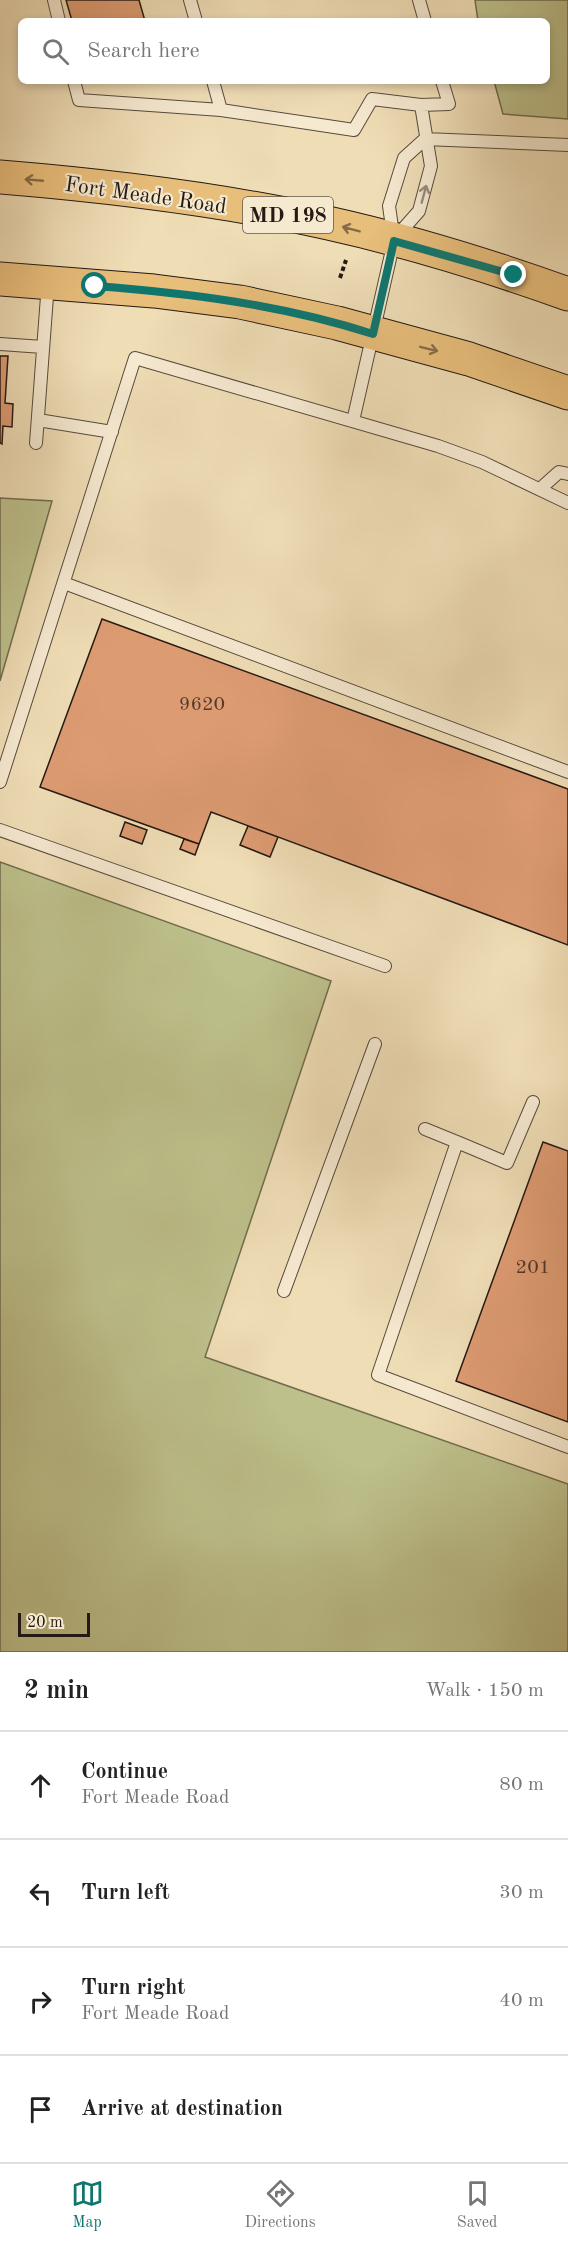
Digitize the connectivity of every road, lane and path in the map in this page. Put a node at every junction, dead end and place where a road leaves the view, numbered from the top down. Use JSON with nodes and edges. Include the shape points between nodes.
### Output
{"nodes":[{"id":1,"x":54,"y":0,"type":"edge"},
{"id":2,"x":190,"y":0,"type":"edge"},
{"id":3,"x":419,"y":0,"type":"edge"},
{"id":4,"x":58,"y":18,"type":"edge"},
{"id":5,"x":195,"y":18,"type":"edge"},
{"id":6,"x":424,"y":18,"type":"edge"},
{"id":7,"x":75,"y":84,"type":"edge"},
{"id":8,"x":214,"y":84,"type":"edge"},
{"id":9,"x":443,"y":84,"type":"edge"},
{"id":10,"x":421,"y":105,"type":"junction"},
{"id":11,"x":221,"y":110,"type":"junction"},
{"id":12,"x":425,"y":139,"type":"junction"},
{"id":13,"x":568,"y":145,"type":"edge"},
{"id":14,"x":0,"y":177,"type":"edge"},
{"id":15,"x":394,"y":241,"type":"junction"},
{"id":16,"x":346,"y":260,"type":"dead end"},
{"id":17,"x":340,"y":278,"type":"dead end"},
{"id":18,"x":0,"y":279,"type":"edge"},
{"id":19,"x":48,"y":283,"type":"junction"},
{"id":20,"x":568,"y":294,"type":"edge"},
{"id":21,"x":373,"y":334,"type":"junction"},
{"id":22,"x":0,"y":344,"type":"edge"},
{"id":23,"x":43,"y":347,"type":"junction"},
{"id":24,"x":568,"y":393,"type":"edge"},
{"id":25,"x":38,"y":420,"type":"junction"},
{"id":26,"x":353,"y":421,"type":"junction"},
{"id":27,"x":112,"y":432,"type":"junction"},
{"id":28,"x":36,"y":443,"type":"dead end"},
{"id":29,"x":568,"y":474,"type":"edge"},
{"id":30,"x":540,"y":489,"type":"junction"},
{"id":31,"x":568,"y":503,"type":"edge"},
{"id":32,"x":64,"y":583,"type":"junction"},
{"id":33,"x":568,"y":772,"type":"edge"},
{"id":34,"x":0,"y":782,"type":"edge"},
{"id":35,"x":0,"y":830,"type":"edge"},
{"id":36,"x":384,"y":966,"type":"dead end"},
{"id":37,"x":375,"y":1044,"type":"dead end"},
{"id":38,"x":533,"y":1102,"type":"dead end"},
{"id":39,"x":425,"y":1130,"type":"dead end"},
{"id":40,"x":457,"y":1142,"type":"junction"},
{"id":41,"x":284,"y":1291,"type":"dead end"},
{"id":42,"x":568,"y":1447,"type":"edge"}],
"edges":[{"from":1,"to":4,"type":"lane"},
{"from":2,"to":5,"type":"lane"},
{"from":3,"to":6,"type":"lane"},
{"from":7,"to":11,"type":"lane","via":[[79,100]]},
{"from":8,"to":11,"type":"lane"},
{"from":9,"to":10,"type":"lane","via":[[449,104]]},
{"from":10,"to":11,"type":"lane","via":[[372,99],[354,130]]},
{"from":10,"to":12,"type":"lane"},
{"from":12,"to":13,"type":"lane"},
{"from":15,"to":12,"type":"lane","one_way":true,"via":[[419,211],[431,166]]},
{"from":12,"to":15,"type":"lane","via":[[404,158],[389,206]]},
{"from":15,"to":14,"type":"main road","name":"Fort Meade Road","number":"MD 198","one_way":true,"via":[[329,223],[216,202]]},
{"from":15,"to":20,"type":"main road","name":"Fort Meade Road","number":"MD 198"},
{"from":15,"to":21,"type":"lane"},
{"from":16,"to":17,"type":"path"},
{"from":18,"to":19,"type":"main road"},
{"from":19,"to":21,"type":"main road","via":[[240,302]]},
{"from":19,"to":23,"type":"lane"},
{"from":21,"to":24,"type":"main road","one_way":true,"via":[[469,359]]},
{"from":21,"to":26,"type":"lane"},
{"from":22,"to":23,"type":"lane"},
{"from":23,"to":25,"type":"lane"},
{"from":25,"to":27,"type":"lane"},
{"from":25,"to":28,"type":"lane"},
{"from":26,"to":27,"type":"lane","via":[[135,358]]},
{"from":26,"to":30,"type":"lane","via":[[438,446]]},
{"from":27,"to":32,"type":"lane"},
{"from":29,"to":30,"type":"lane","via":[[559,472]]},
{"from":30,"to":31,"type":"lane"},
{"from":32,"to":33,"type":"lane"},
{"from":32,"to":34,"type":"lane"},
{"from":35,"to":36,"type":"lane"},
{"from":37,"to":41,"type":"lane"},
{"from":38,"to":40,"type":"lane","via":[[507,1163]]},
{"from":39,"to":40,"type":"lane"},
{"from":40,"to":42,"type":"lane","via":[[378,1375]]}]}
